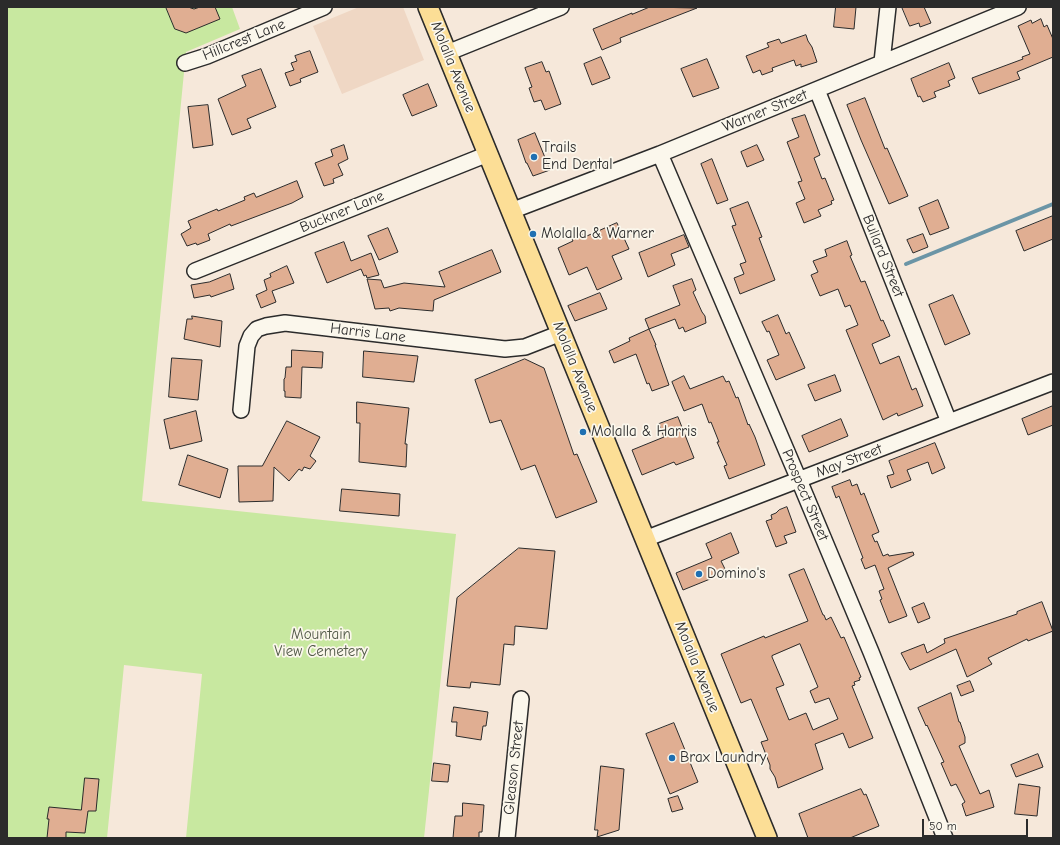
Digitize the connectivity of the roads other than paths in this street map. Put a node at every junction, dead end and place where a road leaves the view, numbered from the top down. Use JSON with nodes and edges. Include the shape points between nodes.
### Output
{"nodes":[{"id":1,"x":324,"y":7,"type":"edge"},
{"id":2,"x":428,"y":7,"type":"edge"},
{"id":3,"x":561,"y":7,"type":"edge"},
{"id":4,"x":888,"y":7,"type":"edge"},
{"id":5,"x":1018,"y":7,"type":"edge"},
{"id":6,"x":447,"y":53,"type":"junction"},
{"id":7,"x":882,"y":62,"type":"junction"},
{"id":8,"x":186,"y":63,"type":"dead end"},
{"id":9,"x":817,"y":90,"type":"junction"},
{"id":10,"x":488,"y":154,"type":"junction"},
{"id":11,"x":660,"y":154,"type":"junction"},
{"id":12,"x":511,"y":211,"type":"junction"},
{"id":13,"x":195,"y":270,"type":"dead end"},
{"id":14,"x":561,"y":333,"type":"junction"},
{"id":15,"x":1053,"y":382,"type":"edge"},
{"id":16,"x":241,"y":410,"type":"dead end"},
{"id":17,"x":950,"y":422,"type":"junction"},
{"id":18,"x":799,"y":480,"type":"junction"},
{"id":19,"x":645,"y":539,"type":"junction"},
{"id":20,"x":521,"y":699,"type":"dead end"},
{"id":21,"x":506,"y":838,"type":"edge"},
{"id":22,"x":767,"y":838,"type":"edge"},
{"id":23,"x":945,"y":838,"type":"edge"}],
"edges":[{"from":1,"to":8,"type":"street","name":"Hillcrest Lane"},
{"from":2,"to":6,"type":"main road","name":"Molalla Avenue"},
{"from":3,"to":6,"type":"street"},
{"from":4,"to":7,"type":"street"},
{"from":5,"to":7,"type":"street","name":"Warner Street"},
{"from":6,"to":10,"type":"main road","name":"Molalla Avenue"},
{"from":7,"to":9,"type":"street","name":"Warner Street"},
{"from":9,"to":11,"type":"street","name":"Warner Street"},
{"from":9,"to":17,"type":"street","name":"Bullard Street"},
{"from":10,"to":12,"type":"main road","name":"Molalla Avenue"},
{"from":10,"to":13,"type":"street","name":"Buckner Lane"},
{"from":11,"to":12,"type":"street","name":"Warner Street"},
{"from":11,"to":18,"type":"street","name":"Prospect Street"},
{"from":12,"to":14,"type":"main road","name":"Molalla Avenue"},
{"from":14,"to":16,"type":"street","name":"Harris Lane","via":[[524,347],[505,349],[285,323],[266,326],[257,329],[250,336],[247,346]]},
{"from":14,"to":19,"type":"main road","name":"Molalla Avenue"},
{"from":15,"to":17,"type":"street","name":"May Street"},
{"from":17,"to":18,"type":"street","name":"May Street"},
{"from":18,"to":19,"type":"street","name":"May Street"},
{"from":18,"to":23,"type":"street","name":"Prospect Street"},
{"from":19,"to":22,"type":"main road","name":"Molalla Avenue"},
{"from":20,"to":21,"type":"street","name":"Gleason Street"}]}
